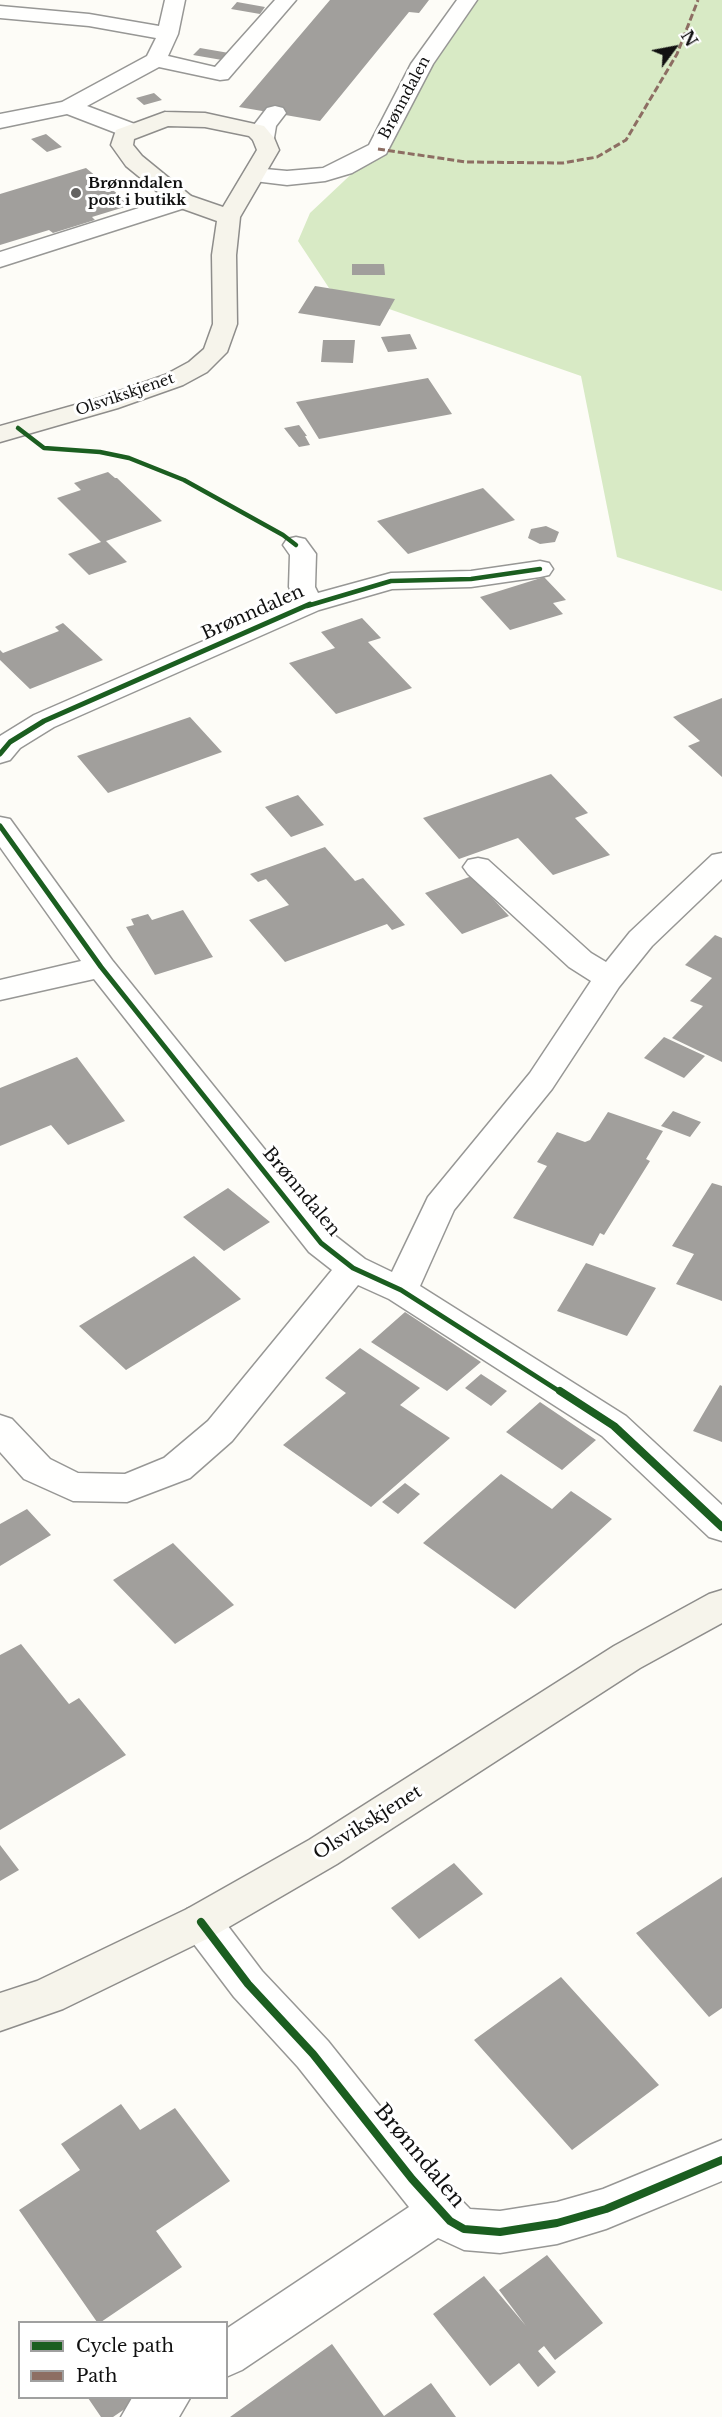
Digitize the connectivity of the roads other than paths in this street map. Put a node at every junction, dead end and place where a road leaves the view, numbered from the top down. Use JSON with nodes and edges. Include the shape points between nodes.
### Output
{"nodes":[{"id":1,"x":175,"y":0,"type":"edge"},
{"id":2,"x":286,"y":0,"type":"edge"},
{"id":3,"x":467,"y":0,"type":"edge"},
{"id":4,"x":0,"y":12,"type":"edge"},
{"id":5,"x":168,"y":34,"type":"junction"},
{"id":6,"x":156,"y":60,"type":"junction"},
{"id":7,"x":69,"y":106,"type":"junction"},
{"id":8,"x":275,"y":113,"type":"dead end"},
{"id":9,"x":0,"y":121,"type":"edge"},
{"id":10,"x":132,"y":131,"type":"junction"},
{"id":11,"x":263,"y":138,"type":"junction"},
{"id":12,"x":255,"y":175,"type":"junction"},
{"id":13,"x":183,"y":201,"type":"junction"},
{"id":14,"x":229,"y":217,"type":"junction"},
{"id":15,"x":0,"y":260,"type":"edge"},
{"id":16,"x":0,"y":434,"type":"edge"},
{"id":17,"x":296,"y":545,"type":"dead end"},
{"id":18,"x":540,"y":569,"type":"dead end"},
{"id":19,"x":310,"y":604,"type":"junction"},
{"id":20,"x":0,"y":754,"type":"edge"},
{"id":21,"x":0,"y":826,"type":"edge"},
{"id":22,"x":722,"y":862,"type":"edge"},
{"id":23,"x":478,"y":867,"type":"dead end"},
{"id":24,"x":101,"y":967,"type":"junction"},
{"id":25,"x":608,"y":980,"type":"junction"},
{"id":26,"x":0,"y":990,"type":"edge"},
{"id":27,"x":353,"y":1268,"type":"junction"},
{"id":28,"x":401,"y":1290,"type":"junction"},
{"id":29,"x":0,"y":1429,"type":"edge"},
{"id":30,"x":722,"y":1527,"type":"edge"},
{"id":31,"x":722,"y":1605,"type":"edge"},
{"id":32,"x":201,"y":1922,"type":"junction"},
{"id":33,"x":0,"y":2012,"type":"edge"},
{"id":34,"x":722,"y":2160,"type":"edge"},
{"id":35,"x":438,"y":2205,"type":"junction"},
{"id":36,"x":228,"y":2354,"type":"edge"},
{"id":37,"x":165,"y":2399,"type":"edge"},
{"id":38,"x":144,"y":2417,"type":"edge"}],
"edges":[{"from":1,"to":5,"type":"street"},
{"from":2,"to":6,"type":"street","via":[[220,74]]},
{"from":3,"to":12,"type":"street","name":"Brønndalen","via":[[422,64],[378,149],[325,174],[287,178]]},
{"from":4,"to":5,"type":"street"},
{"from":5,"to":6,"type":"street"},
{"from":6,"to":7,"type":"street"},
{"from":7,"to":9,"type":"street"},
{"from":7,"to":10,"type":"street"},
{"from":8,"to":11,"type":"street"},
{"from":10,"to":11,"type":"main road","via":[[165,119],[205,120],[256,131]]},
{"from":10,"to":13,"type":"main road","via":[[124,135],[122,145],[134,161]]},
{"from":11,"to":12,"type":"main road","name":"Olsvikskjenet","via":[[268,150]]},
{"from":12,"to":14,"type":"main road","name":"Olsvikskjenet"},
{"from":13,"to":14,"type":"main road"},
{"from":13,"to":15,"type":"street"},
{"from":14,"to":16,"type":"main road","name":"Olsvikskjenet","via":[[224,255],[225,324],[215,352],[174,380],[109,404]]},
{"from":17,"to":19,"type":"street","name":"Brønndalen","via":[[303,554],[302,587]]},
{"from":18,"to":19,"type":"street","name":"Brønndalen","via":[[471,579],[392,581]]},
{"from":19,"to":20,"type":"street","name":"Brønndalen","via":[[44,722],[10,742]]},
{"from":21,"to":24,"type":"street","name":"Brønndalen"},
{"from":22,"to":25,"type":"street","via":[[641,939]]},
{"from":23,"to":25,"type":"street","via":[[580,960]]},
{"from":24,"to":26,"type":"street"},
{"from":24,"to":27,"type":"street","name":"Brønndalen","via":[[321,1243]]},
{"from":25,"to":28,"type":"street","via":[[541,1081],[440,1205]]},
{"from":27,"to":28,"type":"street","name":"Brønndalen"},
{"from":27,"to":29,"type":"street","via":[[220,1431],[177,1468],[127,1488],[73,1487],[37,1469]]},
{"from":28,"to":30,"type":"street","name":"Brønndalen","via":[[614,1426]]},
{"from":31,"to":32,"type":"main road","name":"Olsvikskjenet","via":[[627,1657],[323,1852]]},
{"from":32,"to":33,"type":"main road","name":"Olsvikskjenet","via":[[48,1996]]},
{"from":32,"to":35,"type":"street","name":"Brønndalen","via":[[412,2179]]},
{"from":34,"to":35,"type":"street","name":"Brønndalen","via":[[606,2209],[557,2223],[500,2232],[464,2229],[450,2221]]},
{"from":35,"to":36,"type":"street","name":"Brønndalen","via":[[426,2221]]},
{"from":37,"to":38,"type":"street"}]}
